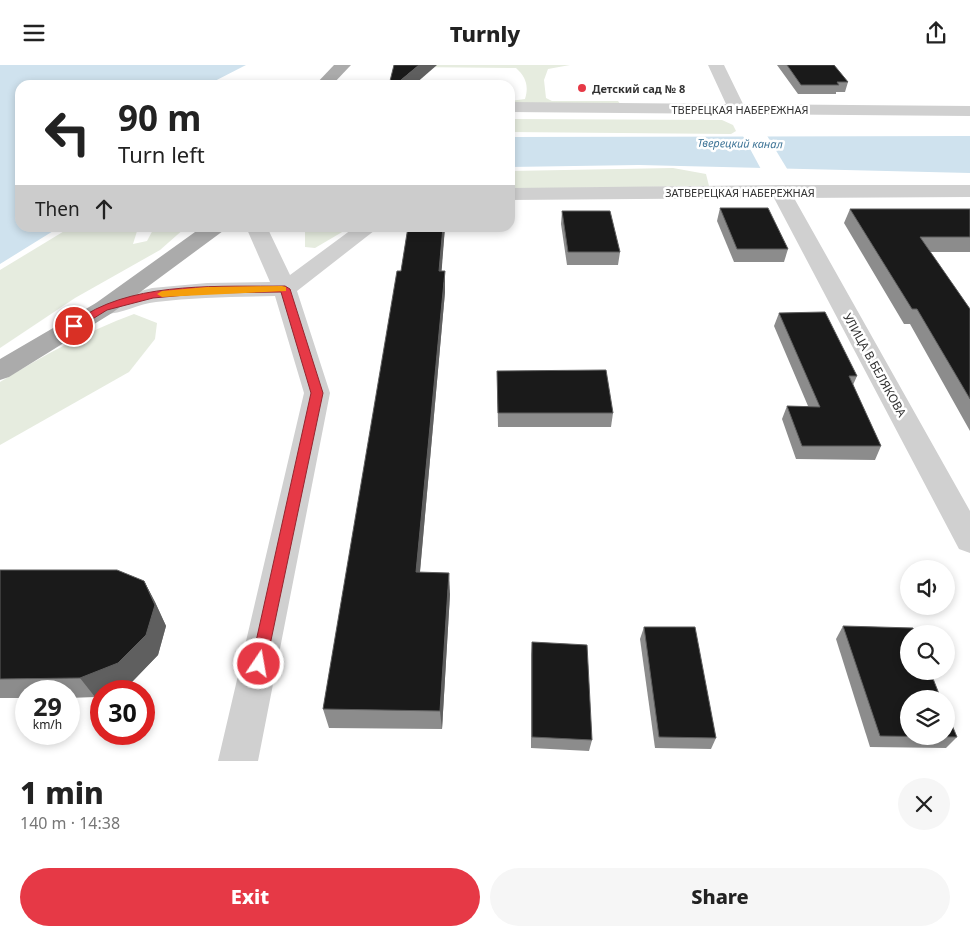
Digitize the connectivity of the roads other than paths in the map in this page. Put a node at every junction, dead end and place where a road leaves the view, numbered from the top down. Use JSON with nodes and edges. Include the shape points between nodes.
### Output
{"nodes":[{"id":1,"x":343,"y":65,"type":"edge"},
{"id":2,"x":716,"y":65,"type":"edge"},
{"id":3,"x":328,"y":80,"type":"edge"},
{"id":4,"x":515,"y":107,"type":"edge"},
{"id":5,"x":737,"y":109,"type":"junction"},
{"id":6,"x":970,"y":111,"type":"edge"},
{"id":7,"x":780,"y":191,"type":"junction"},
{"id":8,"x":970,"y":191,"type":"edge"},
{"id":9,"x":515,"y":194,"type":"edge"},
{"id":10,"x":209,"y":232,"type":"edge"},
{"id":11,"x":258,"y":232,"type":"edge"},
{"id":12,"x":362,"y":232,"type":"edge"},
{"id":13,"x":285,"y":289,"type":"junction"},
{"id":14,"x":104,"y":308,"type":"junction"},
{"id":15,"x":0,"y":371,"type":"edge"},
{"id":16,"x":970,"y":540,"type":"edge"},
{"id":17,"x":238,"y":761,"type":"edge"}],
"edges":[{"from":1,"to":3,"type":"main road"},
{"from":2,"to":5,"type":"street"},
{"from":4,"to":5,"type":"street","name":"ТВЕРЕЦКАЯ НАБЕРЕЖНАЯ"},
{"from":5,"to":6,"type":"street","name":"ТВЕРЕЦКАЯ НАБЕРЕЖНАЯ"},
{"from":7,"to":8,"type":"street","name":"ЗАТВЕРЕЦКАЯ НАБЕРЕЖНАЯ"},
{"from":7,"to":9,"type":"street","name":"ЗАТВЕРЕЦКАЯ НАБЕРЕЖНАЯ"},
{"from":7,"to":16,"type":"street","name":"УЛИЦА В.БЕЛЯКОВА"},
{"from":10,"to":14,"type":"main road"},
{"from":11,"to":13,"type":"street"},
{"from":12,"to":13,"type":"street"},
{"from":13,"to":14,"type":"street","via":[[207,290],[152,295]]},
{"from":13,"to":17,"type":"street","via":[[317,393]]},
{"from":14,"to":15,"type":"main road"}]}
